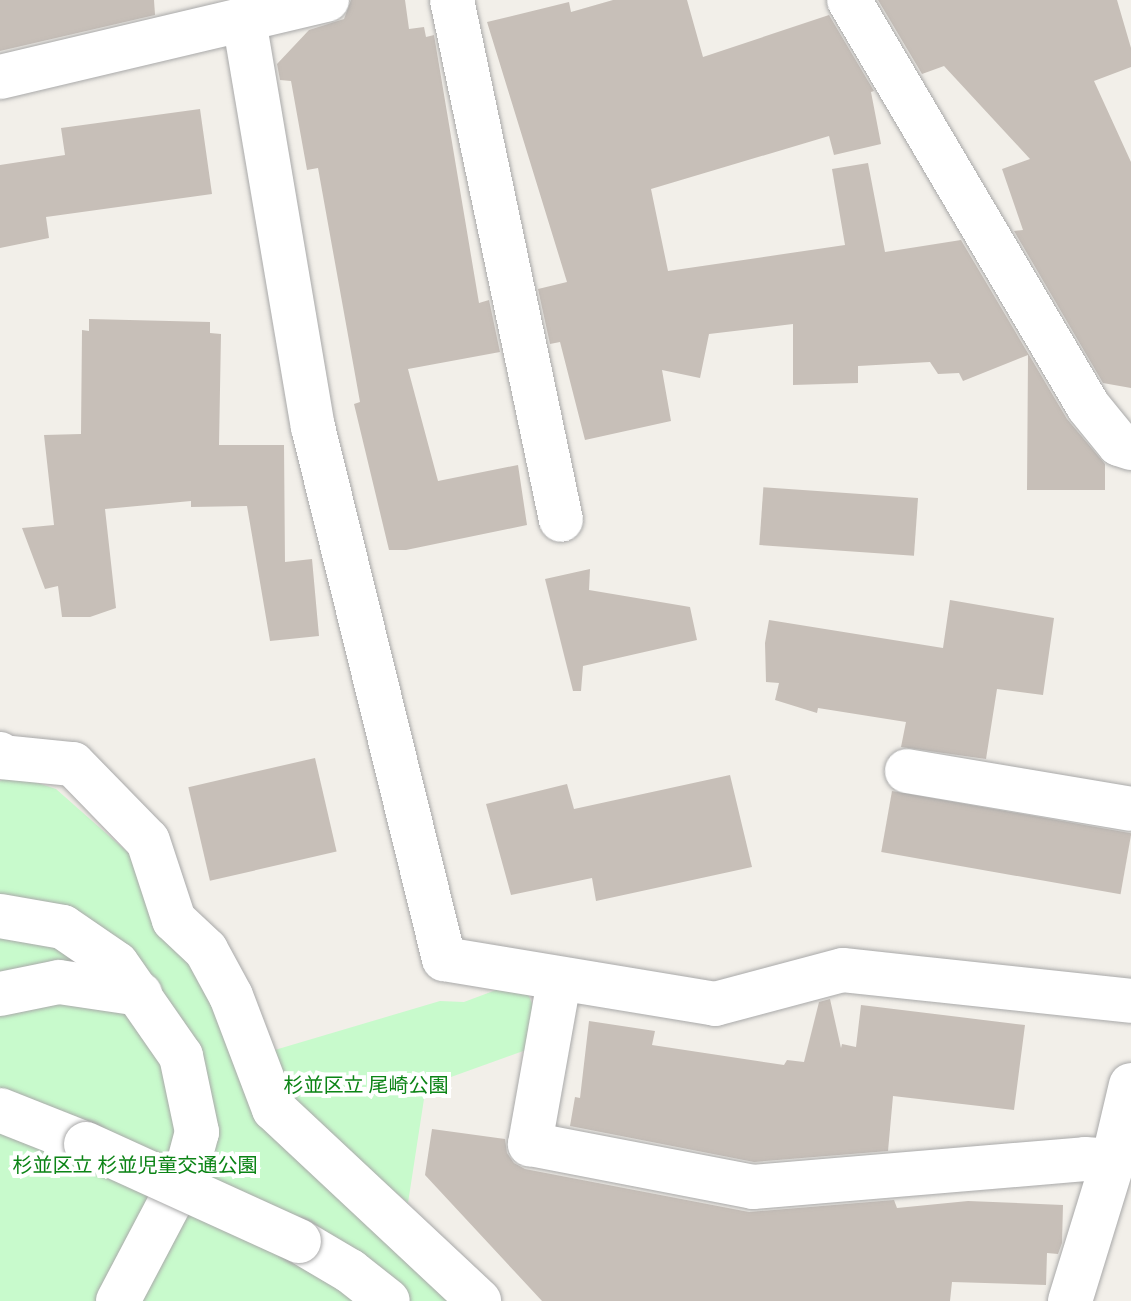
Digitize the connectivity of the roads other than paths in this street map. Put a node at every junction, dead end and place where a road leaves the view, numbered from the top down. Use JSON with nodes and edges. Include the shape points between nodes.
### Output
{"nodes":[{"id":1,"x":327,"y":0,"type":"edge"},
{"id":2,"x":452,"y":0,"type":"edge"},
{"id":3,"x":849,"y":0,"type":"edge"},
{"id":4,"x":244,"y":20,"type":"junction"},
{"id":5,"x":0,"y":77,"type":"edge"},
{"id":6,"x":1131,"y":448,"type":"edge"},
{"id":7,"x":561,"y":520,"type":"dead end"},
{"id":8,"x":0,"y":754,"type":"edge"},
{"id":9,"x":907,"y":771,"type":"dead end"},
{"id":10,"x":1131,"y":809,"type":"edge"},
{"id":11,"x":0,"y":916,"type":"edge"},
{"id":12,"x":559,"y":981,"type":"junction"},
{"id":13,"x":0,"y":994,"type":"edge"},
{"id":14,"x":140,"y":994,"type":"junction"},
{"id":15,"x":1131,"y":1001,"type":"edge"},
{"id":16,"x":1131,"y":1085,"type":"edge"},
{"id":17,"x":0,"y":1110,"type":"edge"},
{"id":18,"x":1113,"y":1161,"type":"junction"},
{"id":19,"x":118,"y":1301,"type":"edge"},
{"id":20,"x":388,"y":1301,"type":"edge"},
{"id":21,"x":479,"y":1301,"type":"edge"},
{"id":22,"x":1070,"y":1301,"type":"edge"}],
"edges":[{"from":1,"to":4,"type":"street"},
{"from":2,"to":7,"type":"street"},
{"from":3,"to":6,"type":"street","via":[[1088,406],[1119,444]]},
{"from":4,"to":5,"type":"street"},
{"from":4,"to":12,"type":"street","via":[[313,427],[444,959]]},
{"from":8,"to":21,"type":"street","via":[[73,764],[148,841],[174,920],[206,950],[231,996],[257,1109]]},
{"from":9,"to":10,"type":"street"},
{"from":11,"to":14,"type":"street","via":[[63,927],[117,964]]},
{"from":12,"to":15,"type":"street","via":[[715,1004],[843,970]]},
{"from":12,"to":18,"type":"street","via":[[530,1144],[753,1187],[1085,1159]]},
{"from":13,"to":14,"type":"street","via":[[59,982]]},
{"from":14,"to":19,"type":"street","via":[[181,1056],[197,1132],[187,1170]]},
{"from":16,"to":18,"type":"street"},
{"from":17,"to":20,"type":"street","bridge":true,"via":[[299,1241]]},
{"from":18,"to":22,"type":"street"}]}
